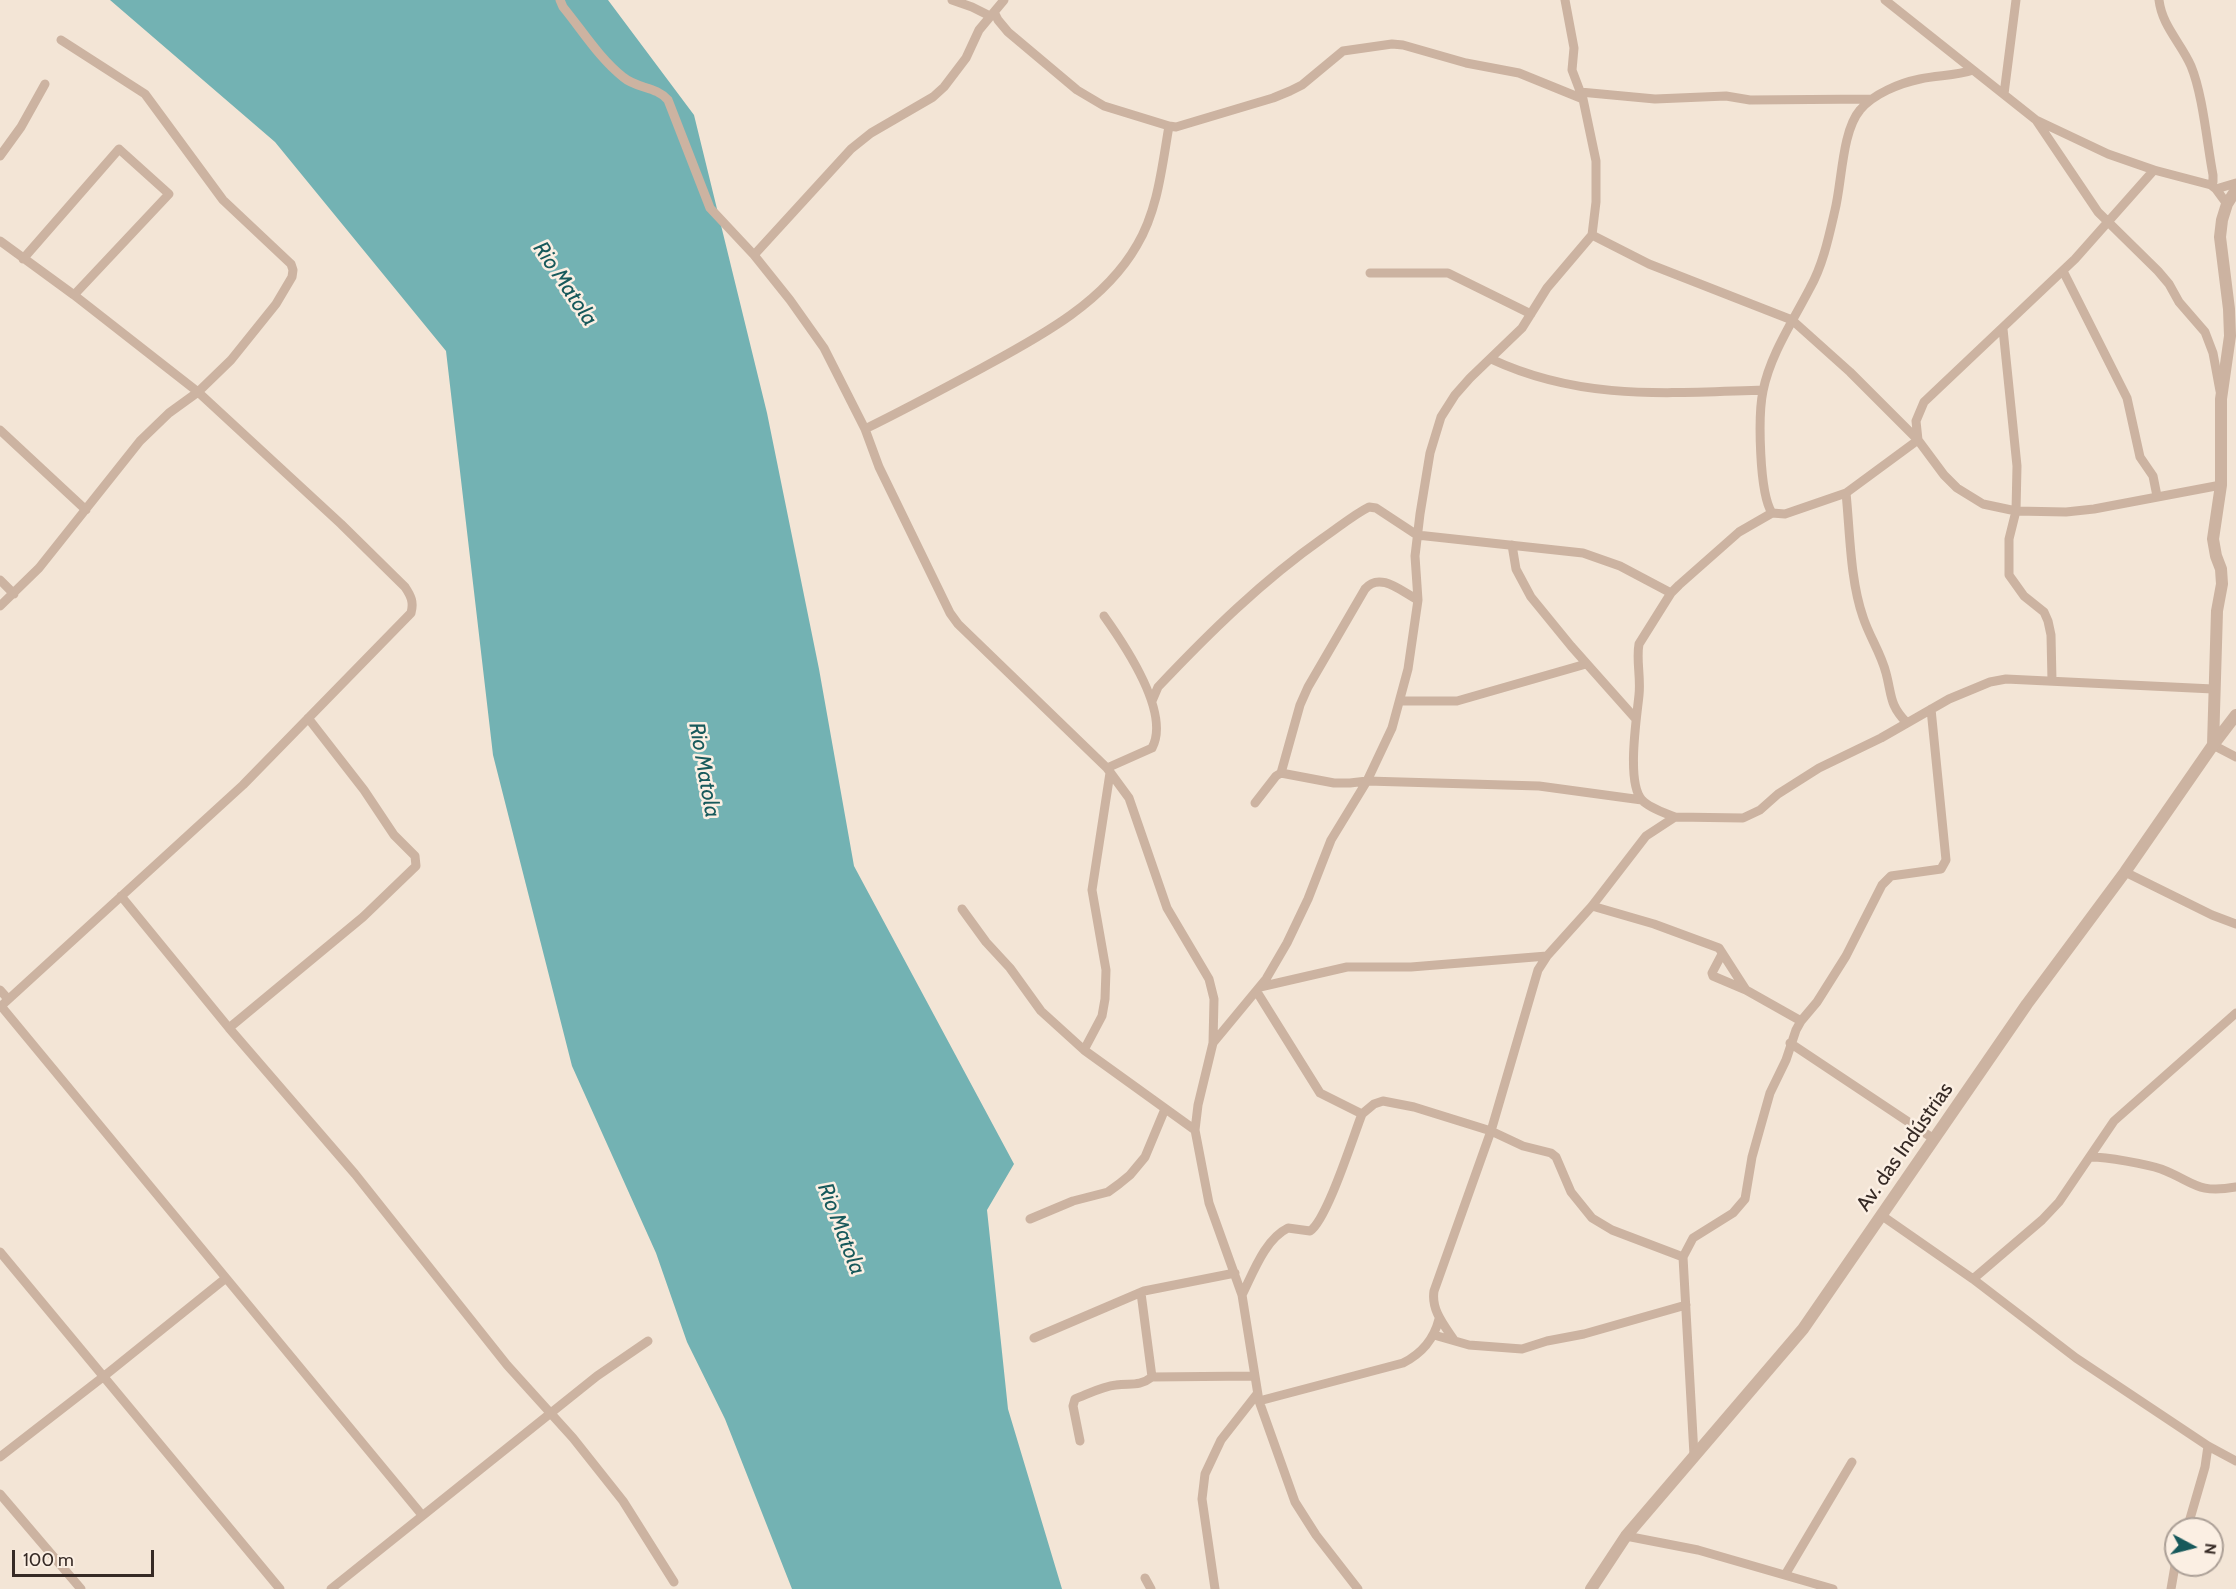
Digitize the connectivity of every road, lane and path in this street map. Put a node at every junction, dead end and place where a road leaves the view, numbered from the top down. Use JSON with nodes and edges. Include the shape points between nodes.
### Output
{"nodes":[{"id":1,"x":560,"y":0,"type":"edge"},
{"id":2,"x":952,"y":0,"type":"edge"},
{"id":3,"x":1004,"y":0,"type":"edge"},
{"id":4,"x":1565,"y":0,"type":"edge"},
{"id":5,"x":1885,"y":0,"type":"edge"},
{"id":6,"x":2016,"y":0,"type":"edge"},
{"id":7,"x":2159,"y":0,"type":"edge"},
{"id":8,"x":992,"y":14,"type":"junction"},
{"id":9,"x":61,"y":40,"type":"dead end"},
{"id":10,"x":1973,"y":70,"type":"junction"},
{"id":11,"x":45,"y":84,"type":"dead end"},
{"id":12,"x":2004,"y":94,"type":"junction"},
{"id":13,"x":1582,"y":95,"type":"junction"},
{"id":14,"x":1850,"y":99,"type":"junction"},
{"id":15,"x":1871,"y":99,"type":"junction"},
{"id":16,"x":1857,"y":114,"type":"junction"},
{"id":17,"x":2036,"y":120,"type":"junction"},
{"id":18,"x":1169,"y":126,"type":"junction"},
{"id":19,"x":0,"y":156,"type":"edge"},
{"id":20,"x":2154,"y":170,"type":"junction"},
{"id":21,"x":2236,"y":183,"type":"edge"},
{"id":22,"x":2213,"y":187,"type":"junction"},
{"id":23,"x":2236,"y":190,"type":"edge"},
{"id":24,"x":2227,"y":204,"type":"junction"},
{"id":25,"x":2108,"y":223,"type":"junction"},
{"id":26,"x":1592,"y":235,"type":"junction"},
{"id":27,"x":0,"y":241,"type":"edge"},
{"id":28,"x":754,"y":255,"type":"junction"},
{"id":29,"x":23,"y":259,"type":"junction"},
{"id":30,"x":2063,"y":271,"type":"junction"},
{"id":31,"x":1370,"y":273,"type":"dead end"},
{"id":32,"x":74,"y":295,"type":"junction"},
{"id":33,"x":2233,"y":310,"type":"edge"},
{"id":34,"x":1532,"y":314,"type":"junction"},
{"id":35,"x":1792,"y":320,"type":"junction"},
{"id":36,"x":2003,"y":329,"type":"junction"},
{"id":37,"x":1491,"y":359,"type":"junction"},
{"id":38,"x":1763,"y":390,"type":"junction"},
{"id":39,"x":198,"y":392,"type":"junction"},
{"id":40,"x":2221,"y":399,"type":"junction"},
{"id":41,"x":865,"y":429,"type":"junction"},
{"id":42,"x":0,"y":430,"type":"edge"},
{"id":43,"x":1918,"y":440,"type":"junction"},
{"id":44,"x":2221,"y":485,"type":"junction"},
{"id":45,"x":1846,"y":493,"type":"junction"},
{"id":46,"x":2157,"y":496,"type":"junction"},
{"id":47,"x":86,"y":510,"type":"junction"},
{"id":48,"x":2016,"y":511,"type":"junction"},
{"id":49,"x":1772,"y":513,"type":"junction"},
{"id":50,"x":1417,"y":535,"type":"junction"},
{"id":51,"x":1512,"y":545,"type":"junction"},
{"id":52,"x":0,"y":579,"type":"edge"},
{"id":53,"x":1671,"y":593,"type":"junction"},
{"id":54,"x":14,"y":594,"type":"junction"},
{"id":55,"x":1418,"y":600,"type":"junction"},
{"id":56,"x":0,"y":606,"type":"edge"},
{"id":57,"x":1104,"y":616,"type":"dead end"},
{"id":58,"x":1586,"y":664,"type":"junction"},
{"id":59,"x":2052,"y":681,"type":"junction"},
{"id":60,"x":2214,"y":688,"type":"junction"},
{"id":61,"x":1401,"y":700,"type":"junction"},
{"id":62,"x":1152,"y":701,"type":"junction"},
{"id":63,"x":1931,"y":709,"type":"junction"},
{"id":64,"x":2236,"y":715,"type":"edge"},
{"id":65,"x":308,"y":718,"type":"junction"},
{"id":66,"x":1635,"y":718,"type":"junction"},
{"id":67,"x":1907,"y":723,"type":"junction"},
{"id":68,"x":2212,"y":746,"type":"junction"},
{"id":69,"x":2236,"y":757,"type":"edge"},
{"id":70,"x":1109,"y":770,"type":"junction"},
{"id":71,"x":1281,"y":773,"type":"junction"},
{"id":72,"x":1367,"y":781,"type":"junction"},
{"id":73,"x":1642,"y":800,"type":"junction"},
{"id":74,"x":1255,"y":803,"type":"dead end"},
{"id":75,"x":1675,"y":818,"type":"junction"},
{"id":76,"x":2125,"y":872,"type":"junction"},
{"id":77,"x":121,"y":896,"type":"junction"},
{"id":78,"x":1592,"y":906,"type":"junction"},
{"id":79,"x":962,"y":909,"type":"dead end"},
{"id":80,"x":2236,"y":924,"type":"edge"},
{"id":81,"x":1721,"y":951,"type":"junction"},
{"id":82,"x":1547,"y":956,"type":"junction"},
{"id":83,"x":0,"y":990,"type":"edge"},
{"id":84,"x":1259,"y":990,"type":"junction"},
{"id":85,"x":1746,"y":990,"type":"junction"},
{"id":86,"x":3,"y":1004,"type":"edge"},
{"id":87,"x":2236,"y":1013,"type":"edge"},
{"id":88,"x":1801,"y":1021,"type":"junction"},
{"id":89,"x":230,"y":1028,"type":"junction"},
{"id":90,"x":1213,"y":1043,"type":"junction"},
{"id":91,"x":1791,"y":1043,"type":"junction"},
{"id":92,"x":1084,"y":1050,"type":"junction"},
{"id":93,"x":1166,"y":1109,"type":"junction"},
{"id":94,"x":1362,"y":1114,"type":"junction"},
{"id":95,"x":1195,"y":1130,"type":"junction"},
{"id":96,"x":1491,"y":1131,"type":"junction"},
{"id":97,"x":1934,"y":1139,"type":"junction"},
{"id":98,"x":2091,"y":1157,"type":"junction"},
{"id":99,"x":2236,"y":1186,"type":"edge"},
{"id":100,"x":1881,"y":1215,"type":"junction"},
{"id":101,"x":1030,"y":1219,"type":"dead end"},
{"id":102,"x":0,"y":1251,"type":"edge"},
{"id":103,"x":1683,"y":1257,"type":"junction"},
{"id":104,"x":1235,"y":1273,"type":"junction"},
{"id":105,"x":226,"y":1278,"type":"junction"},
{"id":106,"x":1973,"y":1280,"type":"junction"},
{"id":107,"x":1141,"y":1293,"type":"junction"},
{"id":108,"x":1242,"y":1295,"type":"junction"},
{"id":109,"x":1686,"y":1305,"type":"junction"},
{"id":110,"x":1439,"y":1319,"type":"junction"},
{"id":111,"x":1434,"y":1335,"type":"junction"},
{"id":112,"x":1034,"y":1338,"type":"dead end"},
{"id":113,"x":1454,"y":1340,"type":"junction"},
{"id":114,"x":648,"y":1341,"type":"dead end"},
{"id":115,"x":1254,"y":1376,"type":"junction"},
{"id":116,"x":103,"y":1377,"type":"junction"},
{"id":117,"x":1152,"y":1377,"type":"junction"},
{"id":118,"x":1258,"y":1397,"type":"junction"},
{"id":119,"x":550,"y":1412,"type":"junction"},
{"id":120,"x":1080,"y":1441,"type":"dead end"},
{"id":121,"x":2208,"y":1446,"type":"junction"},
{"id":122,"x":1694,"y":1455,"type":"junction"},
{"id":123,"x":0,"y":1457,"type":"edge"},
{"id":124,"x":2236,"y":1461,"type":"edge"},
{"id":125,"x":1852,"y":1462,"type":"dead end"},
{"id":126,"x":0,"y":1494,"type":"edge"},
{"id":127,"x":422,"y":1515,"type":"junction"},
{"id":128,"x":2190,"y":1517,"type":"edge"},
{"id":129,"x":1626,"y":1536,"type":"junction"},
{"id":130,"x":1785,"y":1575,"type":"junction"},
{"id":131,"x":1145,"y":1578,"type":"dead end"},
{"id":132,"x":674,"y":1582,"type":"dead end"},
{"id":133,"x":81,"y":1589,"type":"edge"},
{"id":134,"x":280,"y":1589,"type":"edge"},
{"id":135,"x":331,"y":1589,"type":"edge"},
{"id":136,"x":1151,"y":1589,"type":"edge"},
{"id":137,"x":1215,"y":1589,"type":"edge"},
{"id":138,"x":1358,"y":1589,"type":"edge"},
{"id":139,"x":1591,"y":1589,"type":"edge"},
{"id":140,"x":1833,"y":1589,"type":"edge"}],
"edges":[{"from":1,"to":28,"type":"street","via":[[624,78],[662,93],[668,100],[710,208]]},
{"from":2,"to":8,"type":"street"},
{"from":3,"to":8,"type":"street"},
{"from":4,"to":13,"type":"street","via":[[1574,48],[1572,70]]},
{"from":5,"to":10,"type":"street"},
{"from":6,"to":12,"type":"street"},
{"from":7,"to":22,"type":"street","via":[[2168,29],[2192,69]]},
{"from":8,"to":18,"type":"street","via":[[1077,90],[1104,106]]},
{"from":8,"to":28,"type":"street","via":[[944,87],[851,149]]},
{"from":9,"to":39,"type":"street","via":[[144,94],[223,200],[291,264],[292,277],[276,304],[231,360]]},
{"from":10,"to":12,"type":"street"},
{"from":10,"to":15,"type":"street","via":[[1903,84]]},
{"from":11,"to":19,"type":"street"},
{"from":12,"to":17,"type":"street"},
{"from":13,"to":14,"type":"street"},
{"from":13,"to":18,"type":"street","via":[[1519,73],[1392,44],[1343,51],[1302,85],[1273,98]]},
{"from":13,"to":26,"type":"street","via":[[1596,161]]},
{"from":14,"to":15,"type":"street"},
{"from":14,"to":16,"type":"street"},
{"from":15,"to":16,"type":"street"},
{"from":16,"to":35,"type":"street","via":[[1851,123],[1838,201],[1816,275]]},
{"from":17,"to":20,"type":"street","via":[[2108,154]]},
{"from":17,"to":25,"type":"street"},
{"from":18,"to":41,"type":"street","via":[[1148,221],[1114,278],[1049,330]]},
{"from":20,"to":22,"type":"street"},
{"from":20,"to":25,"type":"street"},
{"from":21,"to":22,"type":"street"},
{"from":22,"to":24,"type":"street"},
{"from":23,"to":24,"type":"street"},
{"from":24,"to":33,"type":"street","via":[[2220,237]]},
{"from":25,"to":30,"type":"street"},
{"from":25,"to":40,"type":"street","via":[[2158,271],[2205,332]]},
{"from":26,"to":34,"type":"street","via":[[1547,288]]},
{"from":26,"to":35,"type":"street","via":[[1649,264]]},
{"from":27,"to":29,"type":"street"},
{"from":28,"to":41,"type":"street","via":[[824,348]]},
{"from":29,"to":32,"type":"street"},
{"from":29,"to":32,"type":"street","via":[[119,149],[170,194]]},
{"from":30,"to":36,"type":"street"},
{"from":30,"to":46,"type":"street","via":[[2127,399],[2140,457],[2153,476]]},
{"from":31,"to":34,"type":"street","via":[[1454,275]]},
{"from":32,"to":39,"type":"street"},
{"from":33,"to":40,"type":"street"},
{"from":34,"to":37,"type":"street"},
{"from":35,"to":38,"type":"street"},
{"from":35,"to":43,"type":"street"},
{"from":36,"to":43,"type":"street","via":[[1924,402],[1916,422]]},
{"from":36,"to":48,"type":"street","via":[[2017,466]]},
{"from":37,"to":38,"type":"street","via":[[1554,383],[1609,392]]},
{"from":37,"to":50,"type":"street","via":[[1455,395],[1441,417],[1430,453]]},
{"from":38,"to":49,"type":"street","via":[[1760,441],[1765,491]]},
{"from":39,"to":47,"type":"street","via":[[140,441]]},
{"from":39,"to":65,"type":"street","via":[[341,524],[405,586],[411,597],[411,613]]},
{"from":40,"to":44,"type":"street"},
{"from":41,"to":70,"type":"street","via":[[950,613]]},
{"from":42,"to":47,"type":"street"},
{"from":43,"to":45,"type":"street"},
{"from":43,"to":48,"type":"street","via":[[1944,475],[1970,498],[1992,508]]},
{"from":44,"to":46,"type":"street"},
{"from":44,"to":60,"type":"street","via":[[2213,539],[2222,584]]},
{"from":45,"to":49,"type":"street","via":[[1785,514]]},
{"from":45,"to":67,"type":"street","via":[[1863,617],[1886,671],[1894,706]]},
{"from":46,"to":48,"type":"street","via":[[2066,512]]},
{"from":47,"to":54,"type":"street"},
{"from":48,"to":59,"type":"street","via":[[2009,539],[2009,575],[2048,621]]},
{"from":49,"to":53,"type":"street","via":[[1739,532]]},
{"from":50,"to":51,"type":"street"},
{"from":50,"to":55,"type":"street","via":[[1414,556]]},
{"from":50,"to":62,"type":"street","via":[[1376,508],[1364,510],[1245,599],[1158,687]]},
{"from":51,"to":53,"type":"street","via":[[1583,553],[1620,566]]},
{"from":51,"to":58,"type":"street","via":[[1521,581]]},
{"from":52,"to":54,"type":"street"},
{"from":53,"to":66,"type":"street","via":[[1639,644]]},
{"from":54,"to":56,"type":"street"},
{"from":55,"to":61,"type":"street"},
{"from":55,"to":71,"type":"street","via":[[1383,581],[1373,582],[1365,589],[1308,687]]},
{"from":57,"to":62,"type":"street","via":[[1133,659]]},
{"from":58,"to":61,"type":"street","via":[[1457,701]]},
{"from":58,"to":66,"type":"street"},
{"from":59,"to":60,"type":"street"},
{"from":59,"to":63,"type":"street","via":[[1990,682]]},
{"from":60,"to":68,"type":"street"},
{"from":61,"to":72,"type":"street"},
{"from":62,"to":70,"type":"street","via":[[1152,748]]},
{"from":63,"to":67,"type":"street"},
{"from":63,"to":88,"type":"street","via":[[1945,866],[1886,880],[1846,956]]},
{"from":64,"to":68,"type":"street","name":"Av. das Indústrias"},
{"from":65,"to":77,"type":"street","via":[[243,785]]},
{"from":65,"to":89,"type":"street","via":[[394,835],[415,856],[415,870]]},
{"from":66,"to":73,"type":"street","via":[[1635,776]]},
{"from":67,"to":75,"type":"street","via":[[1819,768],[1743,818]]},
{"from":68,"to":69,"type":"street"},
{"from":68,"to":76,"type":"street","name":"Av. das Indústrias"},
{"from":70,"to":90,"type":"street","via":[[1135,811],[1167,908],[1209,979],[1214,999]]},
{"from":70,"to":92,"type":"street","via":[[1092,890],[1105,958],[1105,999],[1102,1016]]},
{"from":71,"to":72,"type":"street","via":[[1334,783]]},
{"from":71,"to":74,"type":"street"},
{"from":72,"to":73,"type":"street","via":[[1539,786]]},
{"from":72,"to":84,"type":"street","via":[[1331,840],[1287,943]]},
{"from":73,"to":75,"type":"street"},
{"from":75,"to":78,"type":"street","via":[[1646,836]]},
{"from":76,"to":80,"type":"street"},
{"from":76,"to":97,"type":"street","name":"Av. das Indústrias"},
{"from":77,"to":86,"type":"street"},
{"from":77,"to":89,"type":"street"},
{"from":78,"to":81,"type":"street","via":[[1654,924]]},
{"from":78,"to":82,"type":"street"},
{"from":79,"to":92,"type":"street","via":[[1034,1005]]},
{"from":81,"to":85,"type":"street"},
{"from":81,"to":85,"type":"street","via":[[1713,976]]},
{"from":82,"to":84,"type":"street","via":[[1410,968],[1347,967]]},
{"from":82,"to":96,"type":"street","via":[[1538,970]]},
{"from":83,"to":86,"type":"street"},
{"from":84,"to":90,"type":"street"},
{"from":84,"to":94,"type":"street","via":[[1320,1093]]},
{"from":85,"to":88,"type":"street"},
{"from":86,"to":105,"type":"street"},
{"from":87,"to":98,"type":"street","via":[[2114,1121]]},
{"from":88,"to":91,"type":"street"},
{"from":89,"to":119,"type":"street"},
{"from":90,"to":95,"type":"street"},
{"from":91,"to":97,"type":"street"},
{"from":91,"to":103,"type":"street","via":[[1770,1093],[1745,1199],[1733,1213],[1692,1238]]},
{"from":92,"to":93,"type":"street"},
{"from":93,"to":95,"type":"street"},
{"from":93,"to":101,"type":"street","via":[[1145,1157],[1119,1184],[1108,1192]]},
{"from":94,"to":96,"type":"street","via":[[1383,1101]]},
{"from":94,"to":108,"type":"street","via":[[1317,1223],[1310,1231],[1288,1228],[1280,1233]]},
{"from":95,"to":104,"type":"street","via":[[1209,1203]]},
{"from":96,"to":103,"type":"street","via":[[1523,1146],[1554,1154],[1570,1192],[1592,1218],[1612,1230]]},
{"from":96,"to":110,"type":"street","via":[[1434,1291],[1433,1303]]},
{"from":97,"to":100,"type":"street","name":"Av. das Indústrias"},
{"from":98,"to":99,"type":"street","via":[[2160,1169],[2203,1189]]},
{"from":98,"to":106,"type":"street","via":[[2042,1220]]},
{"from":100,"to":106,"type":"street"},
{"from":100,"to":122,"type":"street","name":"Av. das Indústrias","via":[[1803,1329]]},
{"from":102,"to":116,"type":"street"},
{"from":103,"to":109,"type":"street"},
{"from":104,"to":107,"type":"street"},
{"from":104,"to":108,"type":"street"},
{"from":105,"to":116,"type":"street"},
{"from":105,"to":127,"type":"street"},
{"from":106,"to":121,"type":"street","via":[[2051,1341]]},
{"from":107,"to":112,"type":"street"},
{"from":107,"to":117,"type":"street"},
{"from":108,"to":115,"type":"street"},
{"from":109,"to":113,"type":"street","via":[[1529,1348],[1486,1347]]},
{"from":109,"to":122,"type":"street"},
{"from":110,"to":111,"type":"street"},
{"from":110,"to":113,"type":"street"},
{"from":111,"to":113,"type":"street"},
{"from":111,"to":118,"type":"street","via":[[1415,1357],[1403,1363]]},
{"from":114,"to":119,"type":"street"},
{"from":115,"to":117,"type":"street"},
{"from":115,"to":118,"type":"street"},
{"from":116,"to":123,"type":"street"},
{"from":116,"to":134,"type":"street"},
{"from":117,"to":120,"type":"street","via":[[1144,1383],[1115,1385],[1076,1399],[1073,1406]]},
{"from":118,"to":137,"type":"street","via":[[1221,1440],[1205,1474],[1202,1499]]},
{"from":118,"to":138,"type":"street","via":[[1295,1502]]},
{"from":119,"to":127,"type":"street"},
{"from":119,"to":132,"type":"street","via":[[623,1501]]},
{"from":121,"to":124,"type":"street"},
{"from":121,"to":128,"type":"street"},
{"from":122,"to":129,"type":"street","name":"Av. das Indústrias"},
{"from":125,"to":130,"type":"street"},
{"from":126,"to":133,"type":"street"},
{"from":127,"to":135,"type":"street"},
{"from":129,"to":130,"type":"street","via":[[1698,1550]]},
{"from":129,"to":139,"type":"street","name":"Av. das Indústrias"},
{"from":130,"to":140,"type":"street"},
{"from":131,"to":136,"type":"street"}]}
